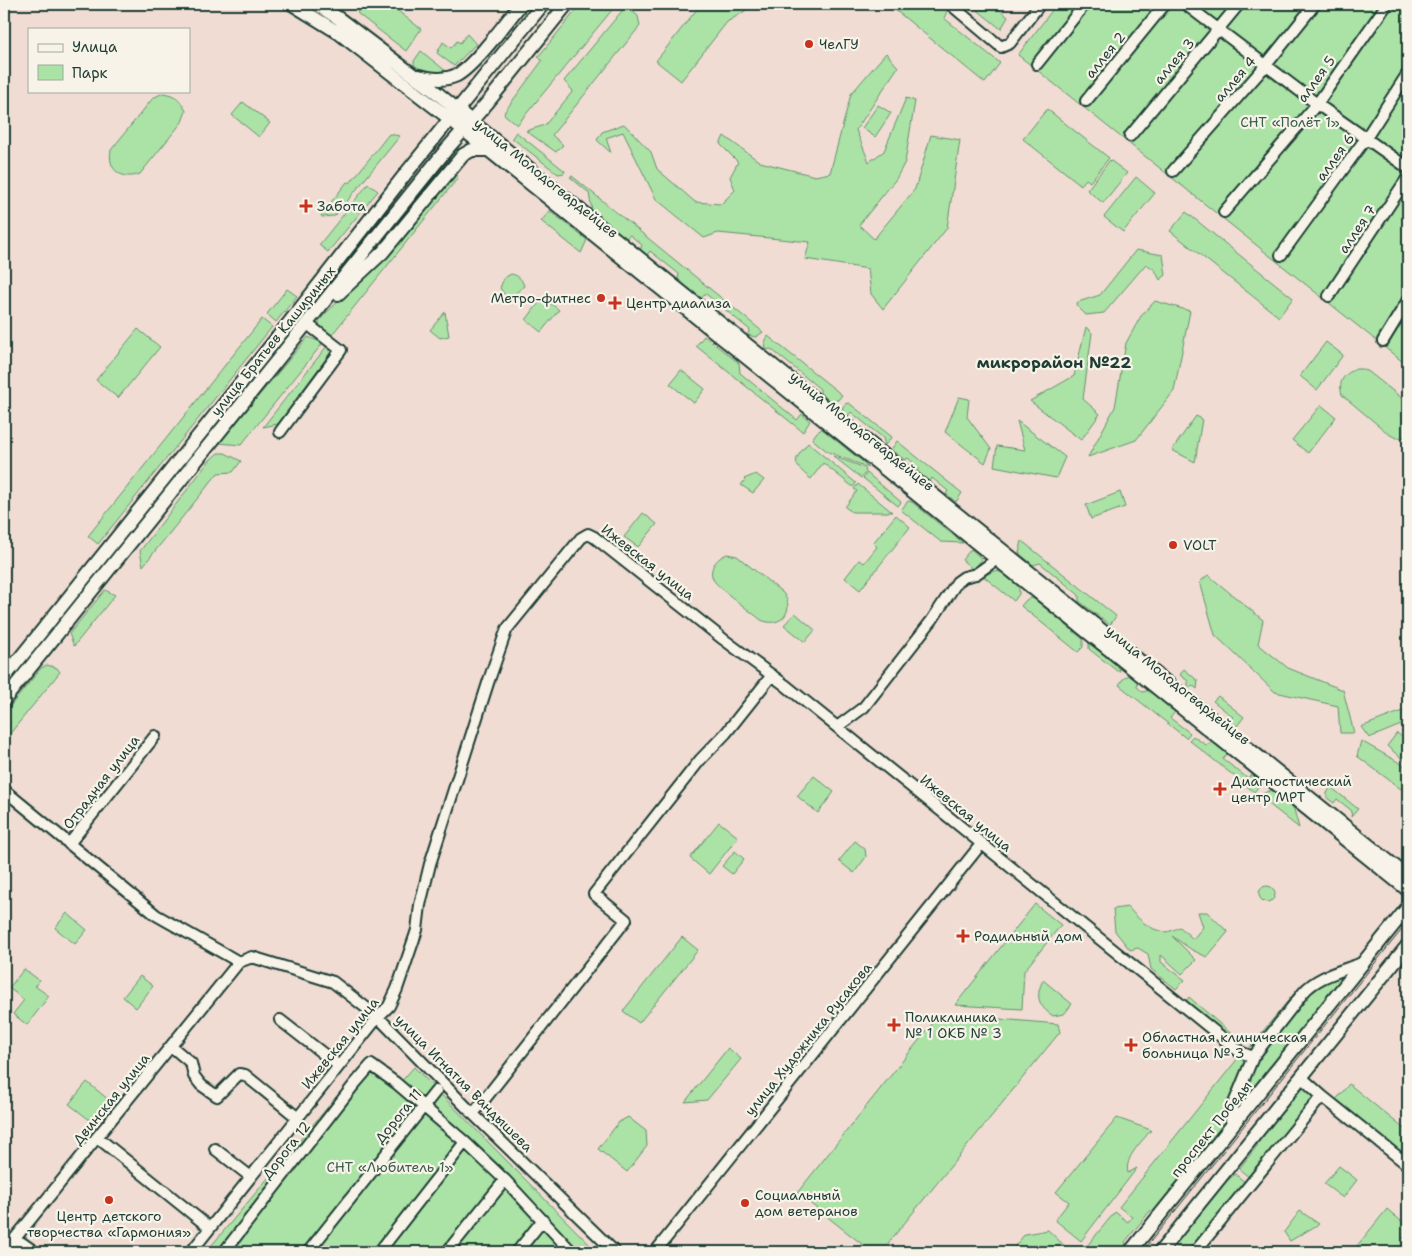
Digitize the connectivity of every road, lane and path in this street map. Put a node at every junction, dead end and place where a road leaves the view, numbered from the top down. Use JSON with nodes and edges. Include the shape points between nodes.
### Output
{"nodes":[{"id":1,"x":292,"y":4,"type":"edge"},
{"id":2,"x":521,"y":4,"type":"edge"},
{"id":3,"x":543,"y":4,"type":"edge"},
{"id":4,"x":567,"y":4,"type":"edge"},
{"id":5,"x":950,"y":4,"type":"edge"},
{"id":6,"x":1040,"y":4,"type":"edge"},
{"id":7,"x":1085,"y":4,"type":"edge"},
{"id":8,"x":1165,"y":4,"type":"edge"},
{"id":9,"x":1185,"y":4,"type":"edge"},
{"id":10,"x":1239,"y":4,"type":"edge"},
{"id":11,"x":1315,"y":4,"type":"edge"},
{"id":12,"x":1387,"y":4,"type":"edge"},
{"id":13,"x":318,"y":9,"type":"edge"},
{"id":14,"x":1219,"y":30,"type":"junction"},
{"id":15,"x":1037,"y":64,"type":"dead end"},
{"id":16,"x":1266,"y":65,"type":"junction"},
{"id":17,"x":1408,"y":73,"type":"edge"},
{"id":18,"x":415,"y":75,"type":"junction"},
{"id":19,"x":1086,"y":101,"type":"dead end"},
{"id":20,"x":1317,"y":104,"type":"junction"},
{"id":21,"x":454,"y":114,"type":"junction"},
{"id":22,"x":467,"y":125,"type":"junction"},
{"id":23,"x":1130,"y":136,"type":"dead end"},
{"id":24,"x":1366,"y":138,"type":"junction"},
{"id":25,"x":488,"y":150,"type":"junction"},
{"id":26,"x":1408,"y":168,"type":"edge"},
{"id":27,"x":1173,"y":171,"type":"dead end"},
{"id":28,"x":1408,"y":177,"type":"edge"},
{"id":29,"x":1224,"y":212,"type":"dead end"},
{"id":30,"x":1281,"y":255,"type":"dead end"},
{"id":31,"x":1329,"y":296,"type":"dead end"},
{"id":32,"x":1408,"y":300,"type":"edge"},
{"id":33,"x":316,"y":311,"type":"junction"},
{"id":34,"x":306,"y":323,"type":"junction"},
{"id":35,"x":1382,"y":341,"type":"dead end"},
{"id":36,"x":280,"y":432,"type":"dead end"},
{"id":37,"x":1000,"y":556,"type":"junction"},
{"id":38,"x":772,"y":675,"type":"junction"},
{"id":39,"x":4,"y":678,"type":"edge"},
{"id":40,"x":4,"y":700,"type":"edge"},
{"id":41,"x":837,"y":727,"type":"junction"},
{"id":42,"x":155,"y":736,"type":"dead end"},
{"id":43,"x":4,"y":790,"type":"edge"},
{"id":44,"x":982,"y":843,"type":"junction"},
{"id":45,"x":69,"y":844,"type":"junction"},
{"id":46,"x":1408,"y":877,"type":"edge"},
{"id":47,"x":1408,"y":890,"type":"edge"},
{"id":48,"x":1408,"y":907,"type":"edge"},
{"id":49,"x":1408,"y":945,"type":"edge"},
{"id":50,"x":239,"y":962,"type":"junction"},
{"id":51,"x":1363,"y":963,"type":"junction"},
{"id":52,"x":378,"y":1017,"type":"junction"},
{"id":53,"x":280,"y":1020,"type":"dead end"},
{"id":54,"x":171,"y":1046,"type":"junction"},
{"id":55,"x":1253,"y":1056,"type":"junction"},
{"id":56,"x":339,"y":1066,"type":"junction"},
{"id":57,"x":1300,"y":1077,"type":"junction"},
{"id":58,"x":436,"y":1091,"type":"dead end"},
{"id":59,"x":1322,"y":1096,"type":"junction"},
{"id":60,"x":423,"y":1107,"type":"junction"},
{"id":61,"x":473,"y":1114,"type":"junction"},
{"id":62,"x":298,"y":1118,"type":"junction"},
{"id":63,"x":1232,"y":1126,"type":"junction"},
{"id":64,"x":97,"y":1137,"type":"junction"},
{"id":65,"x":465,"y":1142,"type":"junction"},
{"id":66,"x":215,"y":1149,"type":"dead end"},
{"id":67,"x":1408,"y":1165,"type":"edge"},
{"id":68,"x":251,"y":1177,"type":"junction"},
{"id":69,"x":506,"y":1180,"type":"junction"},
{"id":70,"x":542,"y":1221,"type":"junction"},
{"id":71,"x":210,"y":1228,"type":"junction"},
{"id":72,"x":16,"y":1238,"type":"junction"},
{"id":73,"x":4,"y":1252,"type":"edge"},
{"id":74,"x":34,"y":1252,"type":"edge"},
{"id":75,"x":191,"y":1252,"type":"edge"},
{"id":76,"x":224,"y":1252,"type":"edge"},
{"id":77,"x":308,"y":1252,"type":"edge"},
{"id":78,"x":379,"y":1252,"type":"edge"},
{"id":79,"x":447,"y":1252,"type":"edge"},
{"id":80,"x":517,"y":1252,"type":"edge"},
{"id":81,"x":572,"y":1252,"type":"edge"},
{"id":82,"x":615,"y":1252,"type":"edge"},
{"id":83,"x":655,"y":1252,"type":"edge"},
{"id":84,"x":1130,"y":1252,"type":"edge"},
{"id":85,"x":1160,"y":1252,"type":"edge"},
{"id":86,"x":1195,"y":1252,"type":"edge"}],
"edges":[{"from":1,"to":13,"type":"main road","name":"улица Молодогвардейцев"},
{"from":2,"to":18,"type":"main road","via":[[460,72],[437,79]]},
{"from":3,"to":21,"type":"main road","name":"улица Братьев Кашириных"},
{"from":4,"to":22,"type":"main road","name":"улица Братьев Кашириных"},
{"from":5,"to":6,"type":"street","via":[[1001,47],[1010,43]]},
{"from":7,"to":15,"type":"street"},
{"from":8,"to":19,"type":"street","name":"аллея 2"},
{"from":9,"to":14,"type":"street"},
{"from":10,"to":14,"type":"street","name":"аллея 3"},
{"from":11,"to":16,"type":"street","name":"аллея 4"},
{"from":12,"to":20,"type":"street","name":"аллея 5"},
{"from":13,"to":18,"type":"main road","name":"улица Молодогвардейцев"},
{"from":13,"to":21,"type":"main road","name":"улица Молодогвардейцев","via":[[339,33]]},
{"from":14,"to":16,"type":"street"},
{"from":14,"to":23,"type":"street","name":"аллея 3"},
{"from":16,"to":20,"type":"street"},
{"from":16,"to":27,"type":"street","name":"аллея 4"},
{"from":17,"to":24,"type":"street","name":"аллея 6"},
{"from":18,"to":21,"type":"main road","name":"улица Молодогвардейцев"},
{"from":20,"to":24,"type":"street"},
{"from":20,"to":29,"type":"street","name":"аллея 5"},
{"from":21,"to":22,"type":"main road","name":"улица Молодогвардейцев"},
{"from":21,"to":39,"type":"main road","name":"улица Братьев Кашириных"},
{"from":22,"to":25,"type":"main road","name":"улица Молодогвардейцев"},
{"from":22,"to":33,"type":"main road","name":"улица Братьев Кашириных"},
{"from":22,"to":37,"type":"main road","name":"улица Молодогвардейцев","via":[[569,202]]},
{"from":24,"to":26,"type":"street"},
{"from":24,"to":30,"type":"street","name":"аллея 6"},
{"from":25,"to":33,"type":"main road","via":[[472,150],[463,155],[376,260]]},
{"from":25,"to":37,"type":"main road","name":"улица Молодогвардейцев"},
{"from":28,"to":31,"type":"street","name":"аллея 7"},
{"from":32,"to":35,"type":"street"},
{"from":33,"to":34,"type":"main road","name":"улица Братьев Кашириных"},
{"from":34,"to":36,"type":"street","via":[[341,350]]},
{"from":34,"to":40,"type":"main road","name":"улица Братьев Кашириных"},
{"from":37,"to":41,"type":"street","via":[[976,574],[957,582],[932,620],[864,707]]},
{"from":37,"to":46,"type":"main road","name":"улица Молодогвардейцев"},
{"from":37,"to":47,"type":"main road","name":"улица Молодогвардейцев"},
{"from":38,"to":41,"type":"street","name":"Ижевская улица"},
{"from":38,"to":52,"type":"street","name":"Ижевская улица","via":[[594,537],[588,534],[581,538],[507,629],[430,864],[417,930],[397,989],[389,1006]]},
{"from":38,"to":61,"type":"street","via":[[594,894],[626,920]]},
{"from":41,"to":44,"type":"street","name":"Ижевская улица"},
{"from":42,"to":45,"type":"street","name":"Отрадная улица"},
{"from":43,"to":45,"type":"street"},
{"from":44,"to":55,"type":"street","name":"Ижевская улица","via":[[1240,1052]]},
{"from":44,"to":83,"type":"street","name":"улица Художника Русакова"},
{"from":45,"to":50,"type":"street","via":[[156,915]]},
{"from":48,"to":51,"type":"main road","name":"проспект Победы"},
{"from":49,"to":57,"type":"main road"},
{"from":50,"to":52,"type":"street","name":"улица Игнатия Вандышева","via":[[252,957],[333,982]]},
{"from":50,"to":54,"type":"street","name":"Двинская улица"},
{"from":51,"to":55,"type":"street","via":[[1309,986]]},
{"from":51,"to":63,"type":"main road","name":"проспект Победы"},
{"from":52,"to":56,"type":"street","name":"Ижевская улица"},
{"from":52,"to":61,"type":"street","name":"улица Игнатия Вандышева"},
{"from":53,"to":56,"type":"street"},
{"from":54,"to":62,"type":"street","via":[[191,1063],[194,1076],[201,1085],[217,1096],[239,1074]]},
{"from":54,"to":64,"type":"street","name":"Двинская улица"},
{"from":55,"to":63,"type":"street","via":[[1230,1114]]},
{"from":56,"to":62,"type":"street","name":"Ижевская улица"},
{"from":57,"to":59,"type":"street"},
{"from":57,"to":85,"type":"main road"},
{"from":58,"to":60,"type":"street","name":"Дорога 11"},
{"from":59,"to":67,"type":"street"},
{"from":59,"to":86,"type":"street"},
{"from":60,"to":65,"type":"street"},
{"from":60,"to":76,"type":"street","name":"Дорога 12","via":[[371,1065]]},
{"from":60,"to":77,"type":"street","name":"Дорога 11"},
{"from":61,"to":82,"type":"street","name":"улица Игнатия Вандышева"},
{"from":62,"to":68,"type":"street","name":"Ижевская улица"},
{"from":63,"to":84,"type":"main road","name":"проспект Победы"},
{"from":64,"to":71,"type":"street"},
{"from":64,"to":72,"type":"street","name":"Двинская улица"},
{"from":65,"to":69,"type":"street"},
{"from":65,"to":78,"type":"street"},
{"from":66,"to":68,"type":"street"},
{"from":68,"to":71,"type":"street","name":"Ижевская улица"},
{"from":69,"to":70,"type":"street"},
{"from":69,"to":79,"type":"street"},
{"from":70,"to":80,"type":"street"},
{"from":70,"to":81,"type":"street"},
{"from":71,"to":75,"type":"street","name":"Ижевская улица"},
{"from":72,"to":73,"type":"street","name":"Двинская улица"},
{"from":72,"to":74,"type":"street"}]}
